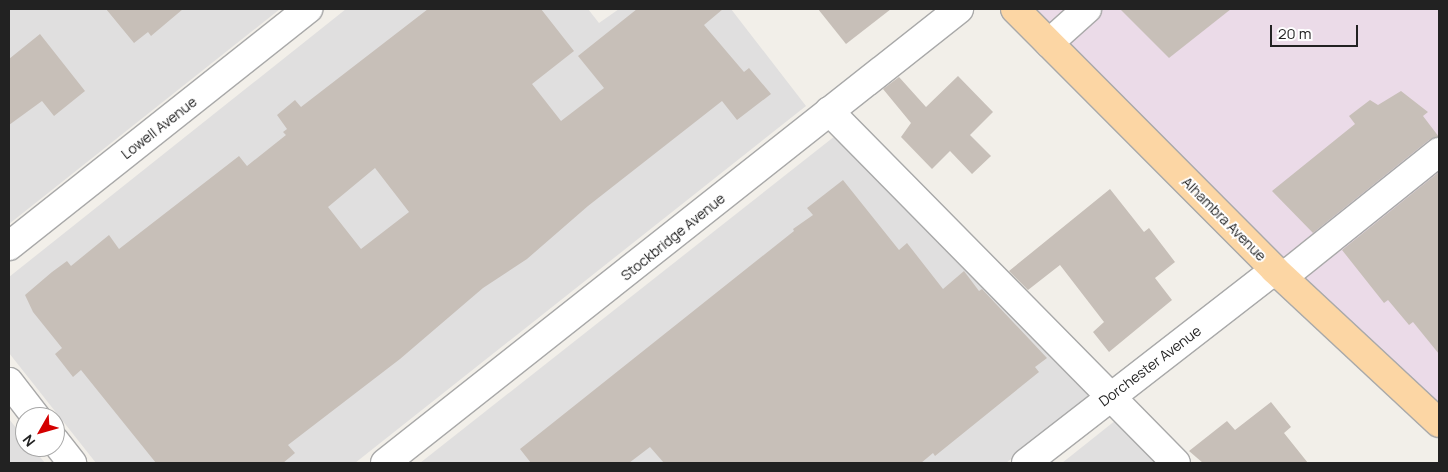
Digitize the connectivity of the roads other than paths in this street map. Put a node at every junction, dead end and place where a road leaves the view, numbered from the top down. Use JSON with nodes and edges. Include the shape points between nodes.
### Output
{"nodes":[{"id":1,"x":308,"y":9,"type":"edge"},
{"id":2,"x":959,"y":9,"type":"edge"},
{"id":3,"x":1015,"y":9,"type":"edge"},
{"id":4,"x":1087,"y":9,"type":"edge"},
{"id":5,"x":1049,"y":43,"type":"junction"},
{"id":6,"x":829,"y":111,"type":"junction"},
{"id":7,"x":1439,"y":152,"type":"edge"},
{"id":8,"x":9,"y":246,"type":"edge"},
{"id":9,"x":1279,"y":273,"type":"junction"},
{"id":10,"x":9,"y":382,"type":"edge"},
{"id":11,"x":1109,"y":396,"type":"junction"},
{"id":12,"x":28,"y":407,"type":"edge"},
{"id":13,"x":1439,"y":423,"type":"edge"},
{"id":14,"x":385,"y":463,"type":"edge"},
{"id":15,"x":1026,"y":463,"type":"edge"},
{"id":16,"x":1176,"y":463,"type":"edge"}],
"edges":[{"from":1,"to":8,"type":"street","name":"Lowell Avenue"},
{"from":2,"to":6,"type":"street","name":"Stockbridge Avenue"},
{"from":3,"to":5,"type":"main road","name":"Alhambra Avenue"},
{"from":4,"to":5,"type":"street"},
{"from":5,"to":9,"type":"main road","name":"Alhambra Avenue"},
{"from":6,"to":11,"type":"street"},
{"from":6,"to":14,"type":"street","name":"Stockbridge Avenue","via":[[681,232]]},
{"from":7,"to":9,"type":"street","name":"Dorchester Avenue"},
{"from":9,"to":11,"type":"street","name":"Dorchester Avenue"},
{"from":9,"to":13,"type":"main road","name":"Alhambra Avenue"},
{"from":10,"to":12,"type":"street"},
{"from":11,"to":15,"type":"street","name":"Dorchester Avenue"},
{"from":11,"to":16,"type":"street"}]}
